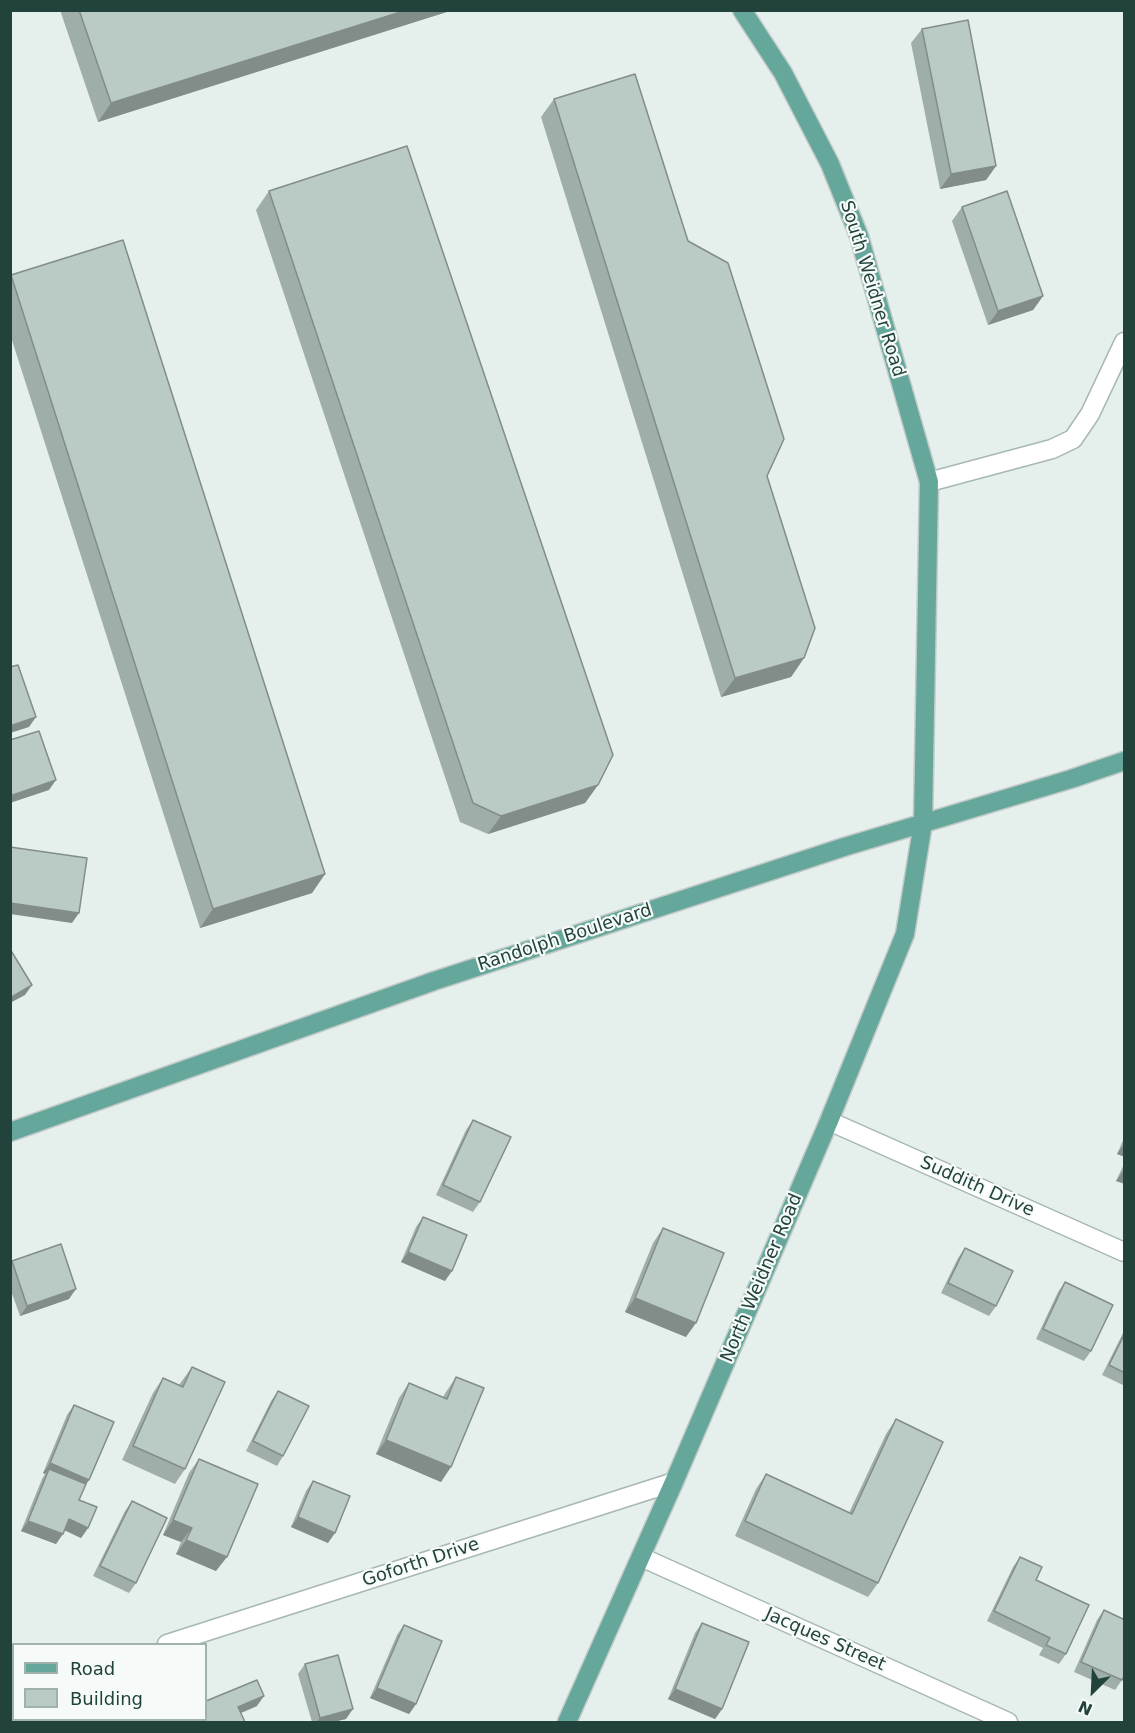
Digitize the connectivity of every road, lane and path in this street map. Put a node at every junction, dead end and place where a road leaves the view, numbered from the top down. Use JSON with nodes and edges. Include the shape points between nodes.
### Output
{"nodes":[{"id":1,"x":742,"y":10,"type":"edge"},
{"id":2,"x":1125,"y":342,"type":"edge"},
{"id":3,"x":929,"y":482,"type":"junction"},
{"id":4,"x":1125,"y":761,"type":"edge"},
{"id":5,"x":923,"y":823,"type":"junction"},
{"id":6,"x":829,"y":1121,"type":"junction"},
{"id":7,"x":10,"y":1132,"type":"edge"},
{"id":8,"x":1125,"y":1252,"type":"edge"},
{"id":9,"x":674,"y":1482,"type":"junction"},
{"id":10,"x":641,"y":1557,"type":"junction"},
{"id":11,"x":170,"y":1643,"type":"edge"},
{"id":12,"x":567,"y":1722,"type":"edge"},
{"id":13,"x":1008,"y":1722,"type":"edge"}],
"edges":[{"from":1,"to":3,"type":"main road","name":"South Weidner Road","via":[[783,73],[830,164],[855,226]]},
{"from":2,"to":3,"type":"street","via":[[1090,414],[1073,439]]},
{"from":3,"to":5,"type":"main road","name":"South Weidner Road"},
{"from":4,"to":5,"type":"main road","name":"Randolph Boulevard"},
{"from":5,"to":6,"type":"main road","name":"North Weidner Road","via":[[905,934]]},
{"from":5,"to":7,"type":"main road","name":"Randolph Boulevard","via":[[441,979]]},
{"from":6,"to":8,"type":"street","name":"Suddith Drive"},
{"from":6,"to":9,"type":"main road","name":"North Weidner Road"},
{"from":9,"to":10,"type":"main road","name":"North Weidner Road"},
{"from":9,"to":11,"type":"street","name":"Goforth Drive"},
{"from":10,"to":12,"type":"main road","name":"North Weidner Road"},
{"from":10,"to":13,"type":"street","name":"Jacques Street"}]}
